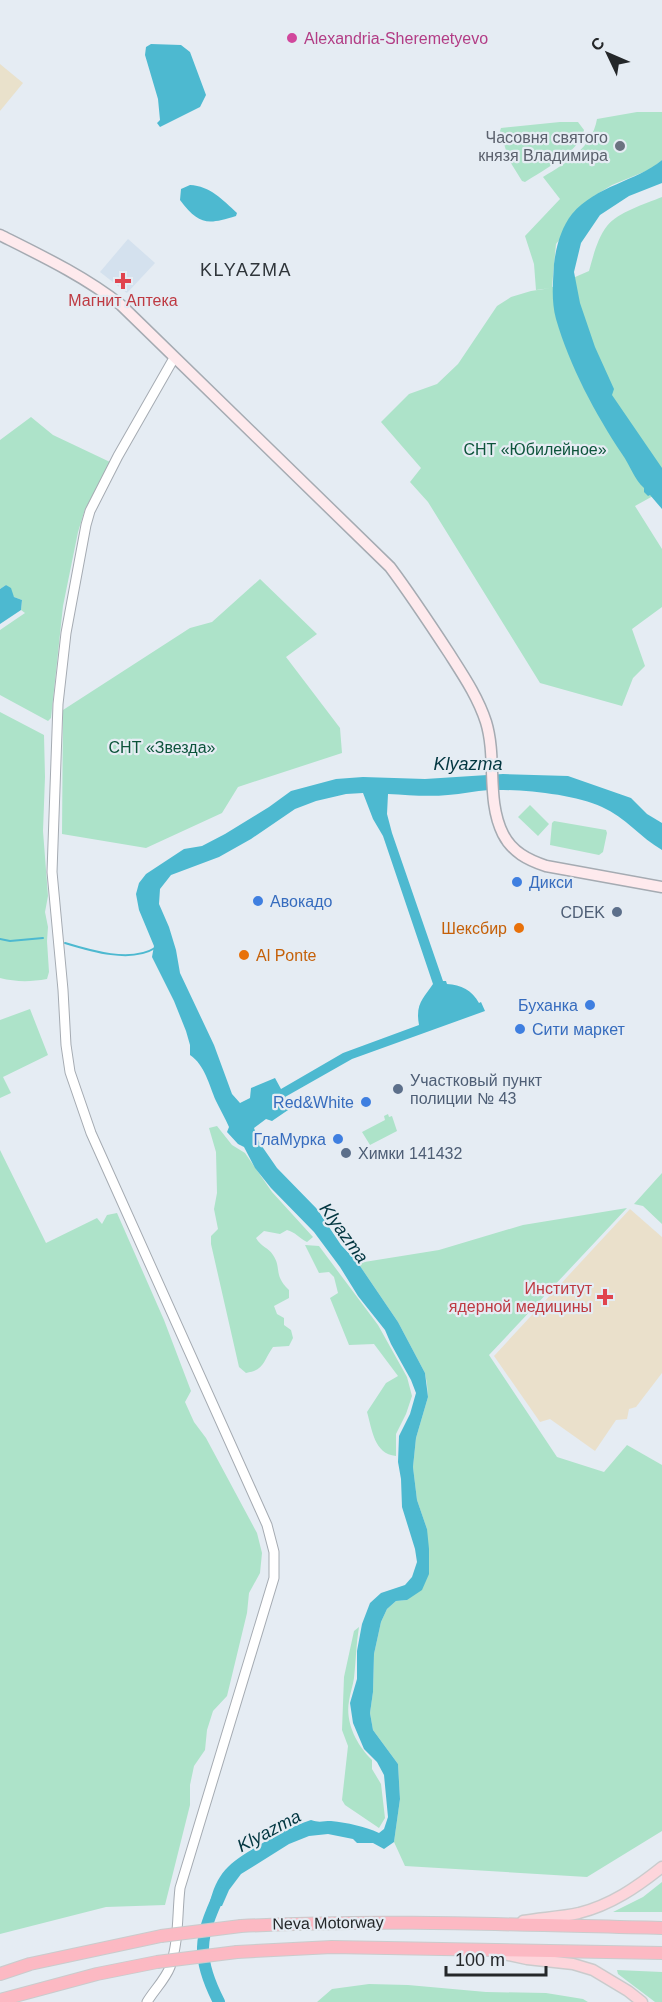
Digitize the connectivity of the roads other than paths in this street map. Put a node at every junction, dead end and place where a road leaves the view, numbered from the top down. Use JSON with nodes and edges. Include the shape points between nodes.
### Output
{"nodes":[{"id":1,"x":0,"y":235,"type":"edge"},
{"id":2,"x":174,"y":358,"type":"junction"},
{"id":3,"x":662,"y":887,"type":"edge"},
{"id":4,"x":662,"y":1867,"type":"edge"},
{"id":5,"x":497,"y":1924,"type":"junction"},
{"id":6,"x":662,"y":1928,"type":"edge"},
{"id":7,"x":481,"y":1950,"type":"junction"},
{"id":8,"x":662,"y":1953,"type":"edge"},
{"id":9,"x":30,"y":1964,"type":"junction"},
{"id":10,"x":0,"y":1969,"type":"edge"},
{"id":11,"x":0,"y":1974,"type":"edge"},
{"id":12,"x":0,"y":2000,"type":"edge"},
{"id":13,"x":147,"y":2002,"type":"edge"},
{"id":14,"x":642,"y":2002,"type":"edge"}],
"edges":[{"from":1,"to":2,"type":"main road","via":[[104,292]]},
{"from":2,"to":3,"type":"main road","via":[[390,567],[418,605],[477,700],[486,722],[499,825],[518,854],[572,872]]},
{"from":2,"to":13,"type":"street","via":[[90,511],[66,633],[57,726],[52,872],[66,1045],[72,1080],[91,1133],[267,1525],[274,1552],[274,1578],[180,1888],[170,1965]]},
{"from":4,"to":5,"type":"main road","via":[[618,1898],[595,1908]]},
{"from":5,"to":6,"type":"highway","name":"Neva Motorway"},
{"from":5,"to":9,"type":"highway","name":"Neva Motorway","bridge":true,"via":[[317,1922],[241,1926],[161,1936]]},
{"from":7,"to":8,"type":"highway","name":"Neva Motorway"},
{"from":7,"to":12,"type":"highway","name":"Neva Motorway","bridge":true,"via":[[332,1947],[237,1952],[97,1974]]},
{"from":7,"to":14,"type":"main road","via":[[593,1970]]},
{"from":9,"to":10,"type":"main road"},
{"from":9,"to":11,"type":"highway","name":"Neva Motorway"}]}
